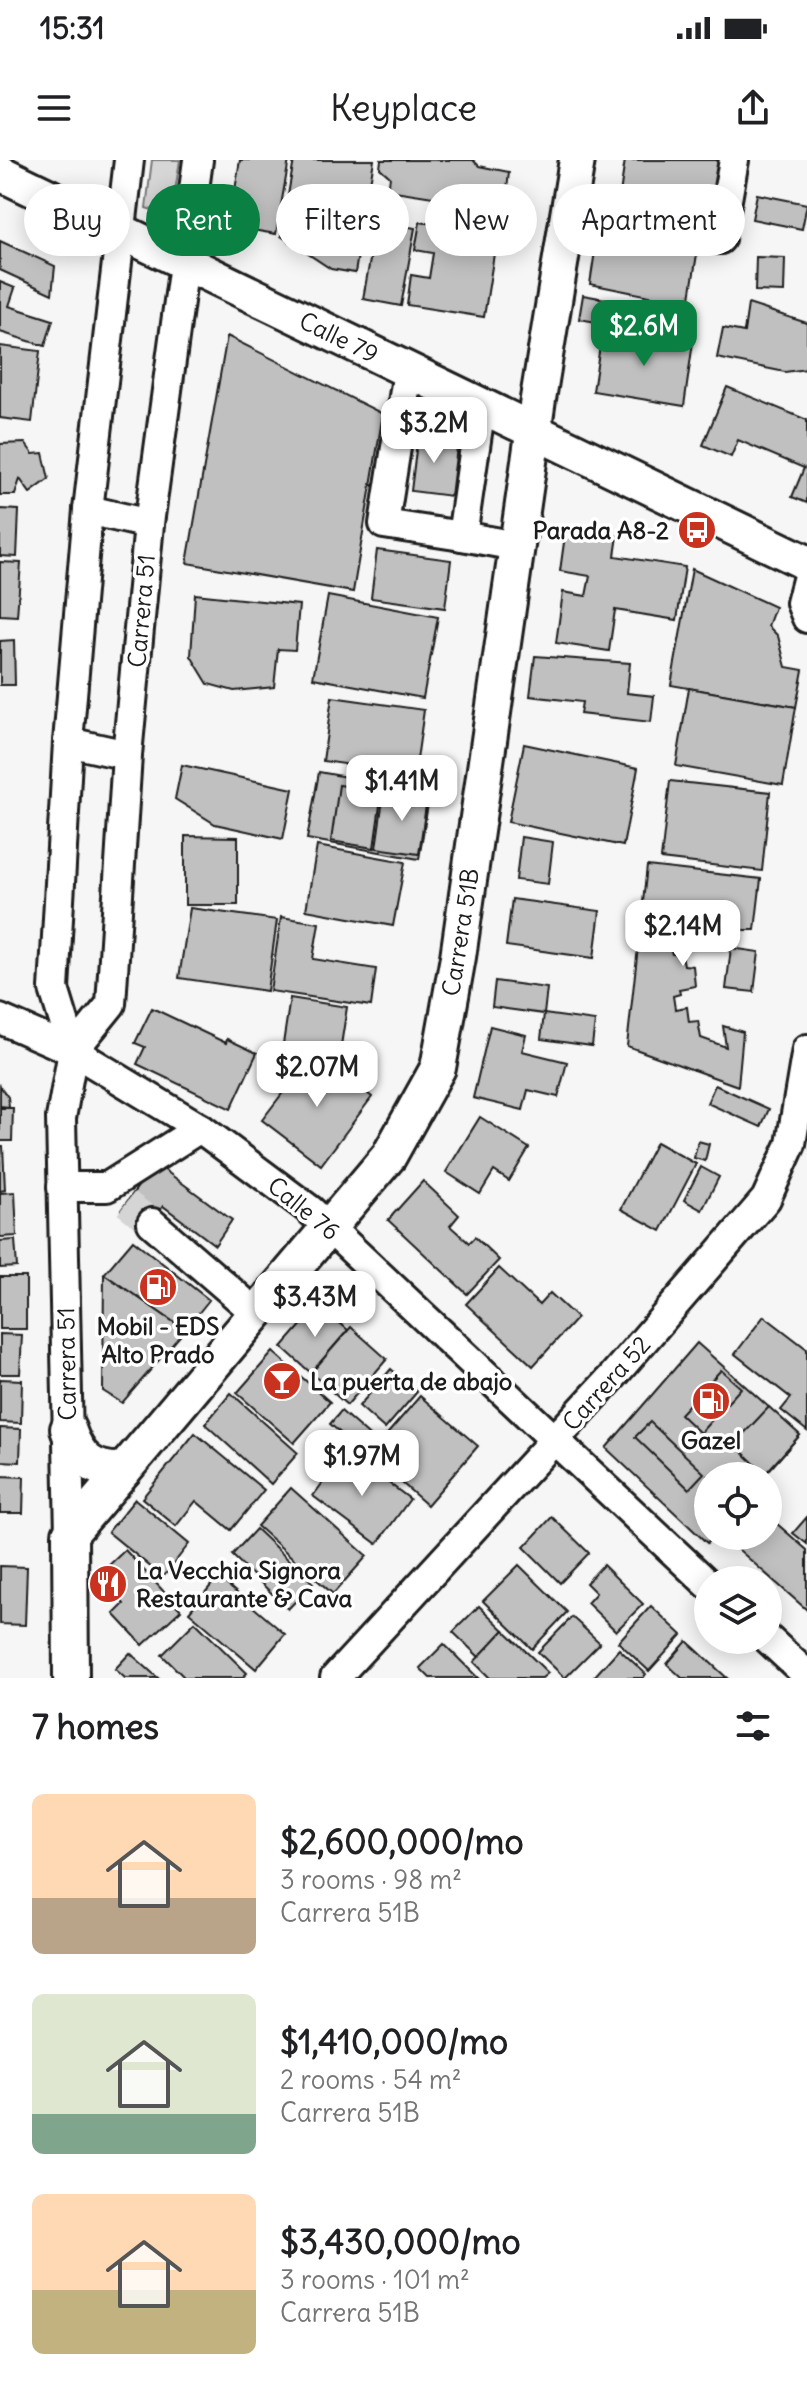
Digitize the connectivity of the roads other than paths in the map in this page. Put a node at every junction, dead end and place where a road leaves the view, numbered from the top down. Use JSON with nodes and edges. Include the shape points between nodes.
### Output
{"nodes":[{"id":1,"x":129,"y":160,"type":"edge"},
{"id":2,"x":198,"y":160,"type":"edge"},
{"id":3,"x":577,"y":160,"type":"edge"},
{"id":4,"x":734,"y":160,"type":"edge"},
{"id":5,"x":0,"y":173,"type":"edge"},
{"id":6,"x":126,"y":184,"type":"edge"},
{"id":7,"x":573,"y":184,"type":"edge"},
{"id":8,"x":730,"y":184,"type":"edge"},
{"id":9,"x":24,"y":185,"type":"edge"},
{"id":10,"x":130,"y":236,"type":"edge"},
{"id":11,"x":116,"y":256,"type":"edge"},
{"id":12,"x":561,"y":256,"type":"edge"},
{"id":13,"x":183,"y":262,"type":"junction"},
{"id":14,"x":408,"y":371,"type":"junction"},
{"id":15,"x":481,"y":406,"type":"junction"},
{"id":16,"x":533,"y":431,"type":"junction"},
{"id":17,"x":88,"y":510,"type":"junction"},
{"id":18,"x":149,"y":524,"type":"junction"},
{"id":19,"x":462,"y":536,"type":"junction"},
{"id":20,"x":516,"y":546,"type":"junction"},
{"id":21,"x":807,"y":563,"type":"edge"},
{"id":22,"x":807,"y":580,"type":"edge"},
{"id":23,"x":807,"y":618,"type":"edge"},
{"id":24,"x":68,"y":742,"type":"junction"},
{"id":25,"x":127,"y":755,"type":"junction"},
{"id":26,"x":0,"y":1019,"type":"edge"},
{"id":27,"x":807,"y":1049,"type":"edge"},
{"id":28,"x":73,"y":1051,"type":"junction"},
{"id":29,"x":200,"y":1128,"type":"junction"},
{"id":30,"x":62,"y":1187,"type":"junction"},
{"id":31,"x":152,"y":1223,"type":"tunnel mouth"},
{"id":32,"x":329,"y":1227,"type":"junction"},
{"id":33,"x":256,"y":1313,"type":"junction"},
{"id":34,"x":68,"y":1429,"type":"junction"},
{"id":35,"x":552,"y":1442,"type":"junction"},
{"id":36,"x":124,"y":1470,"type":"junction"},
{"id":37,"x":70,"y":1534,"type":"junction"},
{"id":38,"x":694,"y":1571,"type":"edge"},
{"id":39,"x":782,"y":1652,"type":"edge"},
{"id":40,"x":807,"y":1675,"type":"edge"},
{"id":41,"x":71,"y":1678,"type":"edge"},
{"id":42,"x":335,"y":1678,"type":"edge"}],
"edges":[{"from":1,"to":6,"type":"street","name":"Carrera 51"},
{"from":2,"to":13,"type":"street","name":"Carrera 51"},
{"from":3,"to":7,"type":"main road","name":"Carrera 51B"},
{"from":4,"to":8,"type":"street"},
{"from":5,"to":9,"type":"main road","name":"Calle 79"},
{"from":10,"to":13,"type":"main road","name":"Calle 79"},
{"from":11,"to":17,"type":"street","name":"Carrera 51"},
{"from":12,"to":16,"type":"main road","name":"Carrera 51B"},
{"from":13,"to":14,"type":"main road","name":"Calle 79"},
{"from":13,"to":18,"type":"street","name":"Carrera 51"},
{"from":14,"to":15,"type":"main road","name":"Calle 79"},
{"from":14,"to":19,"type":"street","via":[[384,524]]},
{"from":15,"to":16,"type":"main road","name":"Calle 79"},
{"from":15,"to":19,"type":"street"},
{"from":16,"to":20,"type":"main road","name":"Carrera 51B"},
{"from":16,"to":21,"type":"main road","name":"Calle 79"},
{"from":17,"to":18,"type":"street"},
{"from":17,"to":24,"type":"street","name":"Carrera 51"},
{"from":18,"to":25,"type":"street","name":"Carrera 51"},
{"from":19,"to":20,"type":"street"},
{"from":20,"to":32,"type":"main road","name":"Carrera 51B","via":[[438,1068],[389,1156]]},
{"from":22,"to":23,"type":"street","via":[[801,603]]},
{"from":24,"to":25,"type":"street"},
{"from":24,"to":28,"type":"street","name":"Carrera 51","via":[[54,989]]},
{"from":25,"to":28,"type":"street","name":"Carrera 51","via":[[111,1004]]},
{"from":26,"to":28,"type":"street","name":"Calle 76"},
{"from":27,"to":35,"type":"street","name":"Carrera 52","via":[[791,1144],[766,1199]]},
{"from":28,"to":29,"type":"street","name":"Calle 76"},
{"from":28,"to":30,"type":"street","name":"Carrera 51","via":[[61,1118]]},
{"from":29,"to":30,"type":"street","via":[[116,1195]]},
{"from":29,"to":32,"type":"street","name":"Calle 76"},
{"from":30,"to":34,"type":"street","name":"Carrera 51"},
{"from":31,"to":33,"type":"street"},
{"from":32,"to":33,"type":"main road","name":"Carrera 51B"},
{"from":32,"to":35,"type":"street","name":"Calle 76"},
{"from":33,"to":36,"type":"main road","name":"Carrera 51B"},
{"from":34,"to":36,"type":"main road","via":[[76,1452],[89,1464],[106,1471]]},
{"from":34,"to":37,"type":"street","name":"Carrera 51"},
{"from":35,"to":38,"type":"street","name":"Calle 76"},
{"from":35,"to":42,"type":"street","name":"Carrera 52"},
{"from":36,"to":37,"type":"main road","name":"Carrera 51B"},
{"from":37,"to":41,"type":"main road","name":"Carrera 51"},
{"from":39,"to":40,"type":"street"}]}
